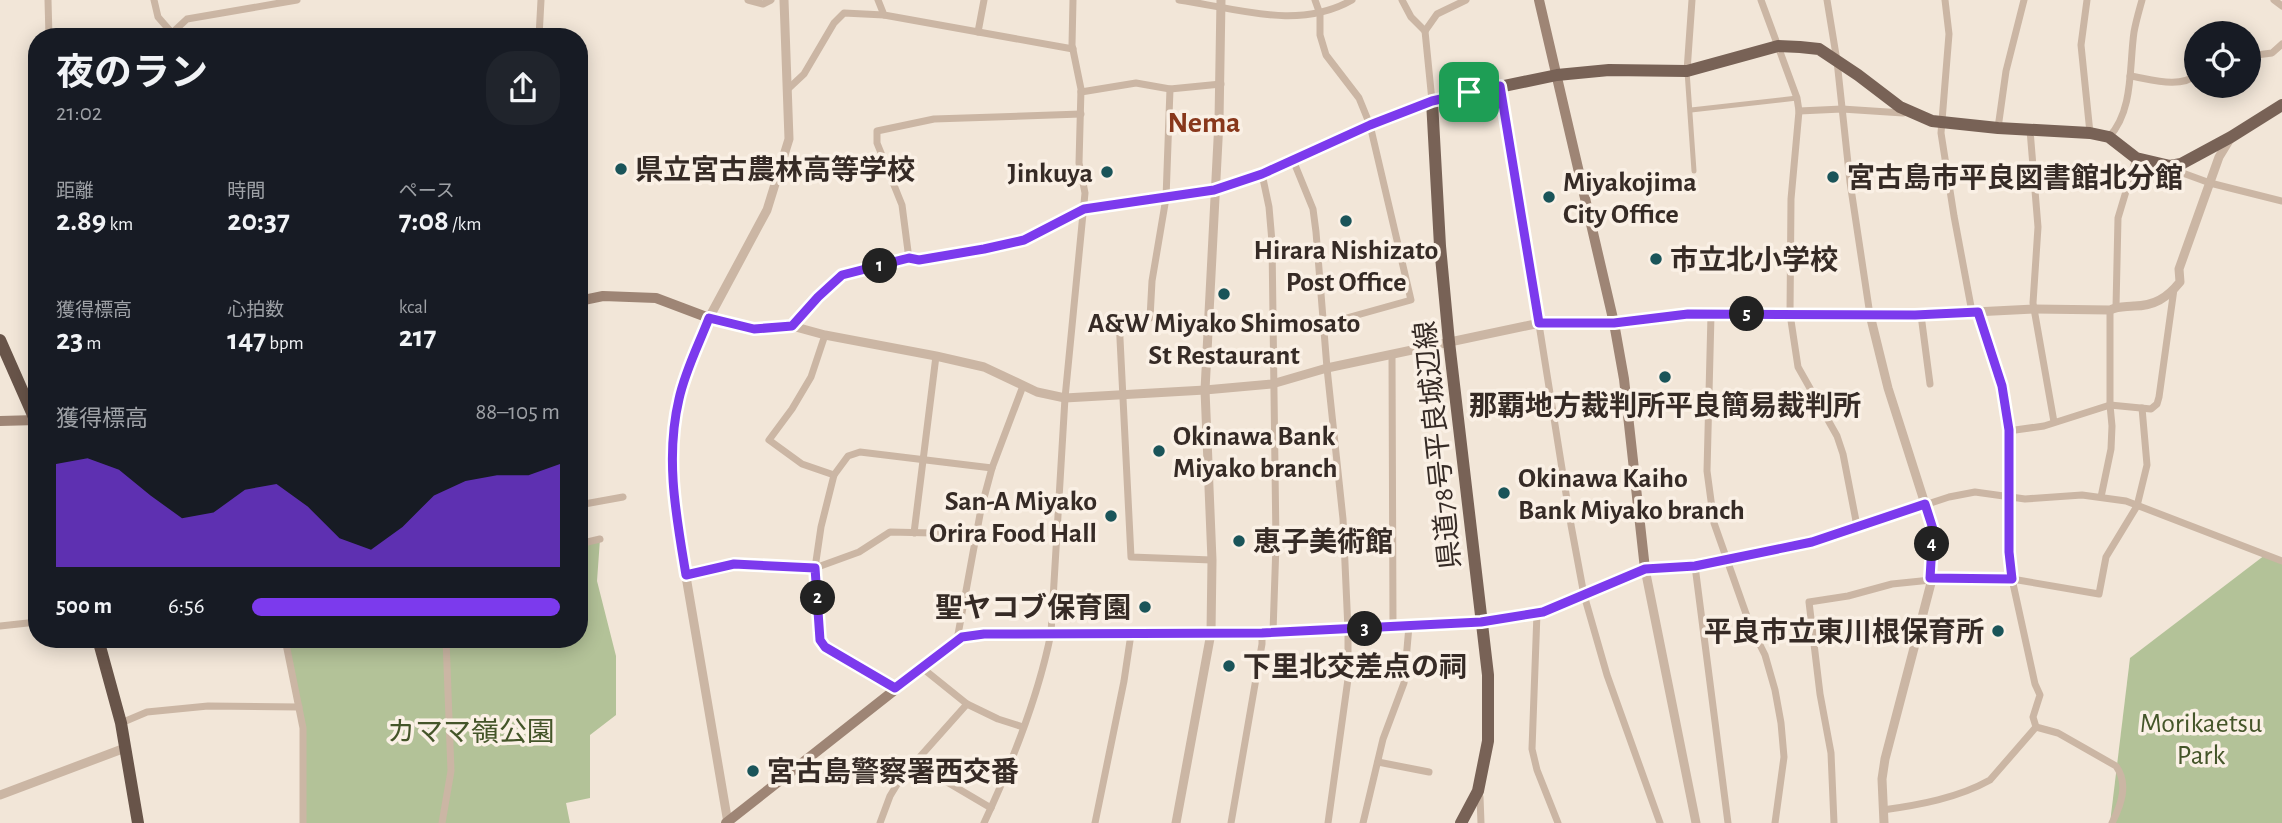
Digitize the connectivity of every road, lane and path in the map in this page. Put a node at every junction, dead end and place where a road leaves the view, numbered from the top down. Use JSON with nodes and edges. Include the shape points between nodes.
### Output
{"nodes":[{"id":1,"x":48,"y":0,"type":"edge"},
{"id":2,"x":154,"y":0,"type":"edge"},
{"id":3,"x":233,"y":0,"type":"edge"},
{"id":4,"x":297,"y":0,"type":"edge"},
{"id":5,"x":541,"y":0,"type":"edge"},
{"id":6,"x":748,"y":0,"type":"edge"},
{"id":7,"x":771,"y":0,"type":"edge"},
{"id":8,"x":784,"y":0,"type":"edge"},
{"id":9,"x":878,"y":0,"type":"edge"},
{"id":10,"x":984,"y":0,"type":"edge"},
{"id":11,"x":1073,"y":0,"type":"edge"},
{"id":12,"x":1179,"y":0,"type":"edge"},
{"id":13,"x":1315,"y":0,"type":"edge"},
{"id":14,"x":1352,"y":0,"type":"edge"},
{"id":15,"x":1402,"y":0,"type":"edge"},
{"id":16,"x":1466,"y":0,"type":"edge"},
{"id":17,"x":1692,"y":0,"type":"edge"},
{"id":18,"x":1761,"y":0,"type":"edge"},
{"id":19,"x":1827,"y":0,"type":"edge"},
{"id":20,"x":1945,"y":0,"type":"edge"},
{"id":21,"x":2024,"y":0,"type":"edge"},
{"id":22,"x":2087,"y":0,"type":"edge"},
{"id":23,"x":2142,"y":0,"type":"edge"},
{"id":24,"x":2274,"y":0,"type":"edge"},
{"id":25,"x":1542,"y":1,"type":"edge"},
{"id":26,"x":1221,"y":3,"type":"edge"},
{"id":27,"x":2282,"y":6,"type":"edge"},
{"id":28,"x":235,"y":9,"type":"junction"},
{"id":29,"x":1320,"y":14,"type":"junction"},
{"id":30,"x":884,"y":15,"type":"junction"},
{"id":31,"x":49,"y":28,"type":"edge"},
{"id":32,"x":167,"y":28,"type":"edge"},
{"id":33,"x":179,"y":28,"type":"edge"},
{"id":34,"x":539,"y":28,"type":"edge"},
{"id":35,"x":1424,"y":31,"type":"junction"},
{"id":36,"x":978,"y":32,"type":"junction"},
{"id":37,"x":2282,"y":44,"type":"edge"},
{"id":38,"x":1778,"y":46,"type":"junction"},
{"id":39,"x":1073,"y":49,"type":"junction"},
{"id":40,"x":2261,"y":55,"type":"edge"},
{"id":41,"x":1837,"y":61,"type":"junction"},
{"id":42,"x":1687,"y":71,"type":"junction"},
{"id":43,"x":1557,"y":75,"type":"junction"},
{"id":44,"x":2130,"y":76,"type":"junction"},
{"id":45,"x":2184,"y":81,"type":"edge"},
{"id":46,"x":1221,"y":84,"type":"junction"},
{"id":47,"x":1500,"y":86,"type":"junction"},
{"id":48,"x":788,"y":89,"type":"junction"},
{"id":49,"x":1170,"y":89,"type":"junction"},
{"id":50,"x":1081,"y":92,"type":"junction"},
{"id":51,"x":1797,"y":99,"type":"junction"},
{"id":52,"x":1432,"y":101,"type":"junction"},
{"id":53,"x":2282,"y":105,"type":"edge"},
{"id":54,"x":1842,"y":109,"type":"junction"},
{"id":55,"x":1691,"y":110,"type":"junction"},
{"id":56,"x":1799,"y":111,"type":"junction"},
{"id":57,"x":1081,"y":114,"type":"junction"},
{"id":58,"x":1918,"y":115,"type":"junction"},
{"id":59,"x":1941,"y":122,"type":"junction"},
{"id":60,"x":1370,"y":125,"type":"junction"},
{"id":61,"x":1998,"y":128,"type":"junction"},
{"id":62,"x":2030,"y":130,"type":"junction"},
{"id":63,"x":2090,"y":133,"type":"junction"},
{"id":64,"x":2109,"y":136,"type":"junction"},
{"id":65,"x":2231,"y":137,"type":"junction"},
{"id":66,"x":2137,"y":158,"type":"junction"},
{"id":67,"x":1293,"y":160,"type":"junction"},
{"id":68,"x":2162,"y":166,"type":"junction"},
{"id":69,"x":1694,"y":171,"type":"dead end"},
{"id":70,"x":1262,"y":174,"type":"junction"},
{"id":71,"x":2210,"y":183,"type":"junction"},
{"id":72,"x":1214,"y":190,"type":"junction"},
{"id":73,"x":1166,"y":198,"type":"junction"},
{"id":74,"x":2282,"y":201,"type":"edge"},
{"id":75,"x":1084,"y":209,"type":"junction"},
{"id":76,"x":909,"y":258,"type":"junction"},
{"id":77,"x":2174,"y":289,"type":"junction"},
{"id":78,"x":588,"y":300,"type":"edge"},
{"id":79,"x":2113,"y":308,"type":"junction"},
{"id":80,"x":2034,"y":309,"type":"junction"},
{"id":81,"x":1975,"y":312,"type":"junction"},
{"id":82,"x":1790,"y":314,"type":"junction"},
{"id":83,"x":1921,"y":314,"type":"junction"},
{"id":84,"x":1711,"y":315,"type":"junction"},
{"id":85,"x":1870,"y":315,"type":"junction"},
{"id":86,"x":709,"y":318,"type":"junction"},
{"id":87,"x":1539,"y":323,"type":"junction"},
{"id":88,"x":1614,"y":323,"type":"junction"},
{"id":89,"x":1325,"y":324,"type":"junction"},
{"id":90,"x":792,"y":326,"type":"junction"},
{"id":91,"x":825,"y":335,"type":"junction"},
{"id":92,"x":0,"y":340,"type":"edge"},
{"id":93,"x":1449,"y":342,"type":"junction"},
{"id":94,"x":1392,"y":355,"type":"junction"},
{"id":95,"x":936,"y":356,"type":"junction"},
{"id":96,"x":1326,"y":368,"type":"junction"},
{"id":97,"x":1272,"y":384,"type":"junction"},
{"id":98,"x":1930,"y":384,"type":"dead end"},
{"id":99,"x":1023,"y":386,"type":"junction"},
{"id":100,"x":1206,"y":390,"type":"junction"},
{"id":101,"x":1123,"y":393,"type":"junction"},
{"id":102,"x":1065,"y":398,"type":"junction"},
{"id":103,"x":28,"y":404,"type":"edge"},
{"id":104,"x":2110,"y":405,"type":"junction"},
{"id":105,"x":2142,"y":408,"type":"junction"},
{"id":106,"x":0,"y":421,"type":"edge"},
{"id":107,"x":28,"y":422,"type":"edge"},
{"id":108,"x":2054,"y":422,"type":"junction"},
{"id":109,"x":2008,"y":431,"type":"junction"},
{"id":110,"x":922,"y":460,"type":"junction"},
{"id":111,"x":992,"y":468,"type":"junction"},
{"id":112,"x":834,"y":475,"type":"junction"},
{"id":113,"x":2008,"y":496,"type":"junction"},
{"id":114,"x":623,"y":497,"type":"dead end"},
{"id":115,"x":2101,"y":497,"type":"junction"},
{"id":116,"x":588,"y":503,"type":"edge"},
{"id":117,"x":1925,"y":504,"type":"junction"},
{"id":118,"x":2137,"y":506,"type":"junction"},
{"id":119,"x":1857,"y":526,"type":"junction"},
{"id":120,"x":914,"y":533,"type":"junction"},
{"id":121,"x":976,"y":534,"type":"junction"},
{"id":122,"x":600,"y":539,"type":"dead end"},
{"id":123,"x":588,"y":542,"type":"edge"},
{"id":124,"x":1727,"y":559,"type":"junction"},
{"id":125,"x":1212,"y":560,"type":"junction"},
{"id":126,"x":2282,"y":561,"type":"edge"},
{"id":127,"x":1695,"y":566,"type":"junction"},
{"id":128,"x":815,"y":568,"type":"junction"},
{"id":129,"x":1645,"y":569,"type":"junction"},
{"id":130,"x":686,"y":575,"type":"junction"},
{"id":131,"x":1930,"y":579,"type":"junction"},
{"id":132,"x":2012,"y":579,"type":"junction"},
{"id":133,"x":1584,"y":595,"type":"junction"},
{"id":134,"x":1537,"y":613,"type":"junction"},
{"id":135,"x":1481,"y":622,"type":"junction"},
{"id":136,"x":28,"y":623,"type":"edge"},
{"id":137,"x":0,"y":626,"type":"edge"},
{"id":138,"x":1409,"y":626,"type":"junction"},
{"id":139,"x":1393,"y":627,"type":"junction"},
{"id":140,"x":1348,"y":630,"type":"junction"},
{"id":141,"x":1268,"y":632,"type":"junction"},
{"id":142,"x":1051,"y":634,"type":"junction"},
{"id":143,"x":1130,"y":634,"type":"junction"},
{"id":144,"x":1211,"y":634,"type":"junction"},
{"id":145,"x":957,"y":641,"type":"junction"},
{"id":146,"x":100,"y":648,"type":"edge"},
{"id":147,"x":287,"y":648,"type":"edge"},
{"id":148,"x":446,"y":648,"type":"edge"},
{"id":149,"x":921,"y":667,"type":"junction"},
{"id":150,"x":895,"y":688,"type":"junction"},
{"id":151,"x":967,"y":704,"type":"junction"},
{"id":152,"x":299,"y":707,"type":"junction"},
{"id":153,"x":121,"y":723,"type":"junction"},
{"id":154,"x":1023,"y":727,"type":"junction"},
{"id":155,"x":2036,"y":727,"type":"junction"},
{"id":156,"x":125,"y":748,"type":"junction"},
{"id":157,"x":916,"y":761,"type":"junction"},
{"id":158,"x":1378,"y":762,"type":"junction"},
{"id":159,"x":1429,"y":772,"type":"dead end"},
{"id":160,"x":1478,"y":790,"type":"junction"},
{"id":161,"x":0,"y":795,"type":"edge"},
{"id":162,"x":991,"y":808,"type":"junction"},
{"id":163,"x":1883,"y":810,"type":"junction"},
{"id":164,"x":138,"y":823,"type":"edge"},
{"id":165,"x":303,"y":823,"type":"edge"},
{"id":166,"x":442,"y":823,"type":"edge"},
{"id":167,"x":727,"y":823,"type":"edge"},
{"id":168,"x":880,"y":823,"type":"edge"},
{"id":169,"x":984,"y":823,"type":"edge"},
{"id":170,"x":1095,"y":823,"type":"edge"},
{"id":171,"x":1176,"y":823,"type":"edge"},
{"id":172,"x":1231,"y":823,"type":"edge"},
{"id":173,"x":1328,"y":823,"type":"edge"},
{"id":174,"x":1363,"y":823,"type":"edge"},
{"id":175,"x":1461,"y":823,"type":"edge"},
{"id":176,"x":1482,"y":823,"type":"edge"},
{"id":177,"x":1558,"y":823,"type":"edge"},
{"id":178,"x":1660,"y":823,"type":"edge"},
{"id":179,"x":1696,"y":823,"type":"edge"},
{"id":180,"x":1728,"y":823,"type":"edge"},
{"id":181,"x":1775,"y":823,"type":"edge"},
{"id":182,"x":1834,"y":823,"type":"edge"},
{"id":183,"x":1884,"y":823,"type":"edge"},
{"id":184,"x":2112,"y":823,"type":"edge"}],
"edges":[{"from":1,"to":31,"type":"street"},
{"from":2,"to":32,"type":"street"},
{"from":3,"to":28,"type":"street"},
{"from":4,"to":28,"type":"street"},
{"from":5,"to":34,"type":"street"},
{"from":6,"to":7,"type":"street","via":[[763,4]]},
{"from":8,"to":48,"type":"street"},
{"from":9,"to":30,"type":"street"},
{"from":10,"to":36,"type":"street"},
{"from":11,"to":39,"type":"street"},
{"from":12,"to":26,"type":"street"},
{"from":13,"to":29,"type":"street"},
{"from":14,"to":29,"type":"street"},
{"from":15,"to":35,"type":"street"},
{"from":16,"to":35,"type":"street","via":[[1437,14]]},
{"from":17,"to":42,"type":"street"},
{"from":18,"to":38,"type":"street"},
{"from":19,"to":41,"type":"street"},
{"from":20,"to":59,"type":"street","via":[[1949,42]]},
{"from":21,"to":61,"type":"street","via":[[2006,71]]},
{"from":22,"to":63,"type":"street","via":[[2081,45]]},
{"from":23,"to":44,"type":"street"},
{"from":24,"to":27,"type":"street"},
{"from":25,"to":43,"type":"main road"},
{"from":26,"to":29,"type":"street","via":[[1281,17]]},
{"from":26,"to":46,"type":"street"},
{"from":28,"to":33,"type":"street","via":[[187,19]]},
{"from":29,"to":60,"type":"street","via":[[1326,55],[1359,98]]},
{"from":30,"to":36,"type":"street"},
{"from":30,"to":48,"type":"street","via":[[844,13],[804,74]]},
{"from":35,"to":52,"type":"street"},
{"from":36,"to":39,"type":"street"},
{"from":37,"to":40,"type":"street"},
{"from":38,"to":41,"type":"main road","via":[[1819,49]]},
{"from":38,"to":42,"type":"main road"},
{"from":38,"to":51,"type":"street"},
{"from":39,"to":50,"type":"street"},
{"from":41,"to":54,"type":"street"},
{"from":41,"to":58,"type":"main road"},
{"from":42,"to":43,"type":"main road"},
{"from":42,"to":55,"type":"street"},
{"from":43,"to":47,"type":"main road"},
{"from":43,"to":88,"type":"main road"},
{"from":44,"to":45,"type":"street"},
{"from":44,"to":64,"type":"street","via":[[2122,118]]},
{"from":46,"to":49,"type":"street"},
{"from":46,"to":72,"type":"street"},
{"from":47,"to":52,"type":"main road"},
{"from":47,"to":87,"type":"street"},
{"from":48,"to":86,"type":"street","via":[[789,139],[767,210]]},
{"from":49,"to":50,"type":"street","via":[[1136,83]]},
{"from":49,"to":73,"type":"street"},
{"from":50,"to":57,"type":"street"},
{"from":51,"to":55,"type":"street"},
{"from":51,"to":56,"type":"street"},
{"from":52,"to":60,"type":"main road"},
{"from":52,"to":93,"type":"main road","name":"県道78号平良城辺線"},
{"from":53,"to":65,"type":"main road"},
{"from":54,"to":56,"type":"street"},
{"from":54,"to":58,"type":"street"},
{"from":54,"to":85,"type":"street"},
{"from":55,"to":69,"type":"street"},
{"from":56,"to":82,"type":"street","via":[[1791,199]]},
{"from":57,"to":75,"type":"street"},
{"from":57,"to":76,"type":"street","via":[[934,119],[877,131],[877,143],[902,205]]},
{"from":58,"to":59,"type":"main road"},
{"from":59,"to":61,"type":"main road"},
{"from":59,"to":81,"type":"street","via":[[1954,216]]},
{"from":60,"to":67,"type":"main road"},
{"from":60,"to":89,"type":"street","via":[[1411,300]]},
{"from":61,"to":62,"type":"main road"},
{"from":62,"to":63,"type":"main road"},
{"from":62,"to":80,"type":"street","via":[[2038,227]]},
{"from":63,"to":64,"type":"main road"},
{"from":64,"to":66,"type":"main road"},
{"from":65,"to":68,"type":"main road","via":[[2181,164]]},
{"from":65,"to":71,"type":"street"},
{"from":66,"to":68,"type":"main road"},
{"from":66,"to":79,"type":"street","via":[[2118,218]]},
{"from":67,"to":70,"type":"main road"},
{"from":67,"to":89,"type":"street","via":[[1312,209]]},
{"from":68,"to":71,"type":"street"},
{"from":70,"to":72,"type":"main road"},
{"from":70,"to":97,"type":"street","via":[[1272,242]]},
{"from":71,"to":74,"type":"street"},
{"from":71,"to":77,"type":"street"},
{"from":72,"to":73,"type":"main road"},
{"from":72,"to":100,"type":"street"},
{"from":73,"to":75,"type":"main road"},
{"from":73,"to":101,"type":"street","via":[[1150,318],[1119,319]]},
{"from":75,"to":76,"type":"main road","via":[[1024,240],[919,260]]},
{"from":75,"to":102,"type":"street"},
{"from":76,"to":90,"type":"main road","via":[[842,275]]},
{"from":77,"to":79,"type":"street","via":[[2156,303]]},
{"from":77,"to":105,"type":"street","via":[[2159,397],[2151,409]]},
{"from":78,"to":86,"type":"main road","via":[[603,296],[656,299]]},
{"from":79,"to":80,"type":"street"},
{"from":79,"to":104,"type":"street"},
{"from":80,"to":81,"type":"street"},
{"from":80,"to":108,"type":"street"},
{"from":81,"to":83,"type":"street"},
{"from":81,"to":109,"type":"street","via":[[2002,386]]},
{"from":82,"to":84,"type":"street"},
{"from":82,"to":85,"type":"street"},
{"from":82,"to":119,"type":"street","via":[[1798,366],[1843,454]]},
{"from":83,"to":85,"type":"street"},
{"from":83,"to":98,"type":"street"},
{"from":84,"to":88,"type":"street"},
{"from":84,"to":124,"type":"street","via":[[1707,471],[1714,523]]},
{"from":85,"to":117,"type":"street"},
{"from":86,"to":90,"type":"main road","via":[[754,329]]},
{"from":86,"to":130,"type":"street","via":[[679,396],[672,437],[674,506]]},
{"from":87,"to":88,"type":"street"},
{"from":87,"to":93,"type":"street"},
{"from":87,"to":133,"type":"street"},
{"from":88,"to":129,"type":"main road"},
{"from":89,"to":96,"type":"street"},
{"from":90,"to":91,"type":"street"},
{"from":91,"to":95,"type":"street"},
{"from":91,"to":112,"type":"street","via":[[811,377],[769,440],[802,464]]},
{"from":92,"to":103,"type":"highway"},
{"from":93,"to":94,"type":"street"},
{"from":93,"to":135,"type":"main road","name":"県道78号平良城辺線"},
{"from":94,"to":96,"type":"street"},
{"from":94,"to":139,"type":"street"},
{"from":95,"to":99,"type":"street","via":[[984,367]]},
{"from":95,"to":110,"type":"street"},
{"from":96,"to":97,"type":"street"},
{"from":96,"to":140,"type":"street","via":[[1343,519]]},
{"from":97,"to":100,"type":"street"},
{"from":97,"to":141,"type":"street","via":[[1276,531]]},
{"from":99,"to":102,"type":"street"},
{"from":99,"to":111,"type":"street"},
{"from":100,"to":101,"type":"street"},
{"from":100,"to":125,"type":"street"},
{"from":101,"to":102,"type":"street"},
{"from":101,"to":125,"type":"street","via":[[1131,557]]},
{"from":102,"to":142,"type":"street"},
{"from":104,"to":105,"type":"street"},
{"from":104,"to":108,"type":"street"},
{"from":104,"to":115,"type":"street","via":[[2111,449]]},
{"from":105,"to":118,"type":"street","via":[[2147,465]]},
{"from":106,"to":107,"type":"main road"},
{"from":108,"to":109,"type":"street"},
{"from":109,"to":113,"type":"street"},
{"from":110,"to":111,"type":"street"},
{"from":110,"to":112,"type":"street","via":[[854,453]]},
{"from":110,"to":120,"type":"street"},
{"from":111,"to":121,"type":"street"},
{"from":112,"to":128,"type":"street"},
{"from":113,"to":115,"type":"street","via":[[2039,500]]},
{"from":113,"to":117,"type":"street","via":[[1964,493]]},
{"from":113,"to":132,"type":"street"},
{"from":114,"to":116,"type":"street"},
{"from":115,"to":118,"type":"street"},
{"from":117,"to":119,"type":"street"},
{"from":117,"to":131,"type":"street","via":[[1933,529]]},
{"from":118,"to":126,"type":"street"},
{"from":118,"to":132,"type":"street","via":[[2106,557],[2099,594]]},
{"from":119,"to":124,"type":"street","via":[[1812,542]]},
{"from":120,"to":121,"type":"street"},
{"from":120,"to":128,"type":"street","via":[[890,532],[859,552]]},
{"from":121,"to":145,"type":"street"},
{"from":122,"to":123,"type":"street"},
{"from":124,"to":127,"type":"street"},
{"from":124,"to":181,"type":"street","via":[[1765,655],[1781,723],[1784,757]]},
{"from":125,"to":144,"type":"street"},
{"from":127,"to":129,"type":"street"},
{"from":127,"to":180,"type":"street"},
{"from":128,"to":130,"type":"street","via":[[734,564]]},
{"from":128,"to":150,"type":"street","via":[[820,640]]},
{"from":129,"to":133,"type":"main road"},
{"from":129,"to":179,"type":"street"},
{"from":130,"to":167,"type":"street"},
{"from":131,"to":132,"type":"street"},
{"from":131,"to":163,"type":"street","via":[[1889,740],[1882,779]]},
{"from":131,"to":182,"type":"street","via":[[1810,602],[1831,753]]},
{"from":132,"to":155,"type":"street","via":[[2040,695],[2033,717]]},
{"from":133,"to":134,"type":"main road"},
{"from":133,"to":178,"type":"street"},
{"from":134,"to":135,"type":"main road"},
{"from":134,"to":177,"type":"street","via":[[1532,749]]},
{"from":135,"to":138,"type":"main road"},
{"from":135,"to":160,"type":"main road","name":"県道78号平良城辺線","via":[[1488,675],[1488,741]]},
{"from":136,"to":137,"type":"street"},
{"from":138,"to":139,"type":"main road"},
{"from":138,"to":158,"type":"street","via":[[1404,683]]},
{"from":139,"to":140,"type":"main road"},
{"from":140,"to":141,"type":"main road"},
{"from":140,"to":173,"type":"street","via":[[1348,679]]},
{"from":141,"to":144,"type":"main road"},
{"from":141,"to":172,"type":"street"},
{"from":142,"to":143,"type":"main road"},
{"from":142,"to":145,"type":"main road","via":[[984,634]]},
{"from":142,"to":154,"type":"street"},
{"from":143,"to":144,"type":"main road"},
{"from":143,"to":170,"type":"street"},
{"from":144,"to":171,"type":"street"},
{"from":145,"to":149,"type":"main road"},
{"from":146,"to":153,"type":"highway"},
{"from":147,"to":152,"type":"street"},
{"from":148,"to":166,"type":"street","via":[[451,771]]},
{"from":149,"to":150,"type":"main road"},
{"from":149,"to":151,"type":"street"},
{"from":150,"to":167,"type":"main road"},
{"from":151,"to":154,"type":"street"},
{"from":151,"to":157,"type":"street"},
{"from":152,"to":153,"type":"street","via":[[196,707],[147,712]]},
{"from":152,"to":165,"type":"street","via":[[304,744]]},
{"from":153,"to":156,"type":"highway"},
{"from":154,"to":162,"type":"street"},
{"from":155,"to":163,"type":"street","via":[[1982,785],[1932,802]]},
{"from":155,"to":184,"type":"street","via":[[2068,738],[2116,766],[2123,795]]},
{"from":156,"to":161,"type":"street"},
{"from":156,"to":164,"type":"highway"},
{"from":157,"to":162,"type":"street"},
{"from":157,"to":168,"type":"street","via":[[890,796]]},
{"from":158,"to":159,"type":"street"},
{"from":158,"to":174,"type":"street"},
{"from":160,"to":175,"type":"main road","name":"県道78号平良城辺線"},
{"from":160,"to":176,"type":"street"},
{"from":162,"to":169,"type":"street"},
{"from":163,"to":183,"type":"street"}]}
